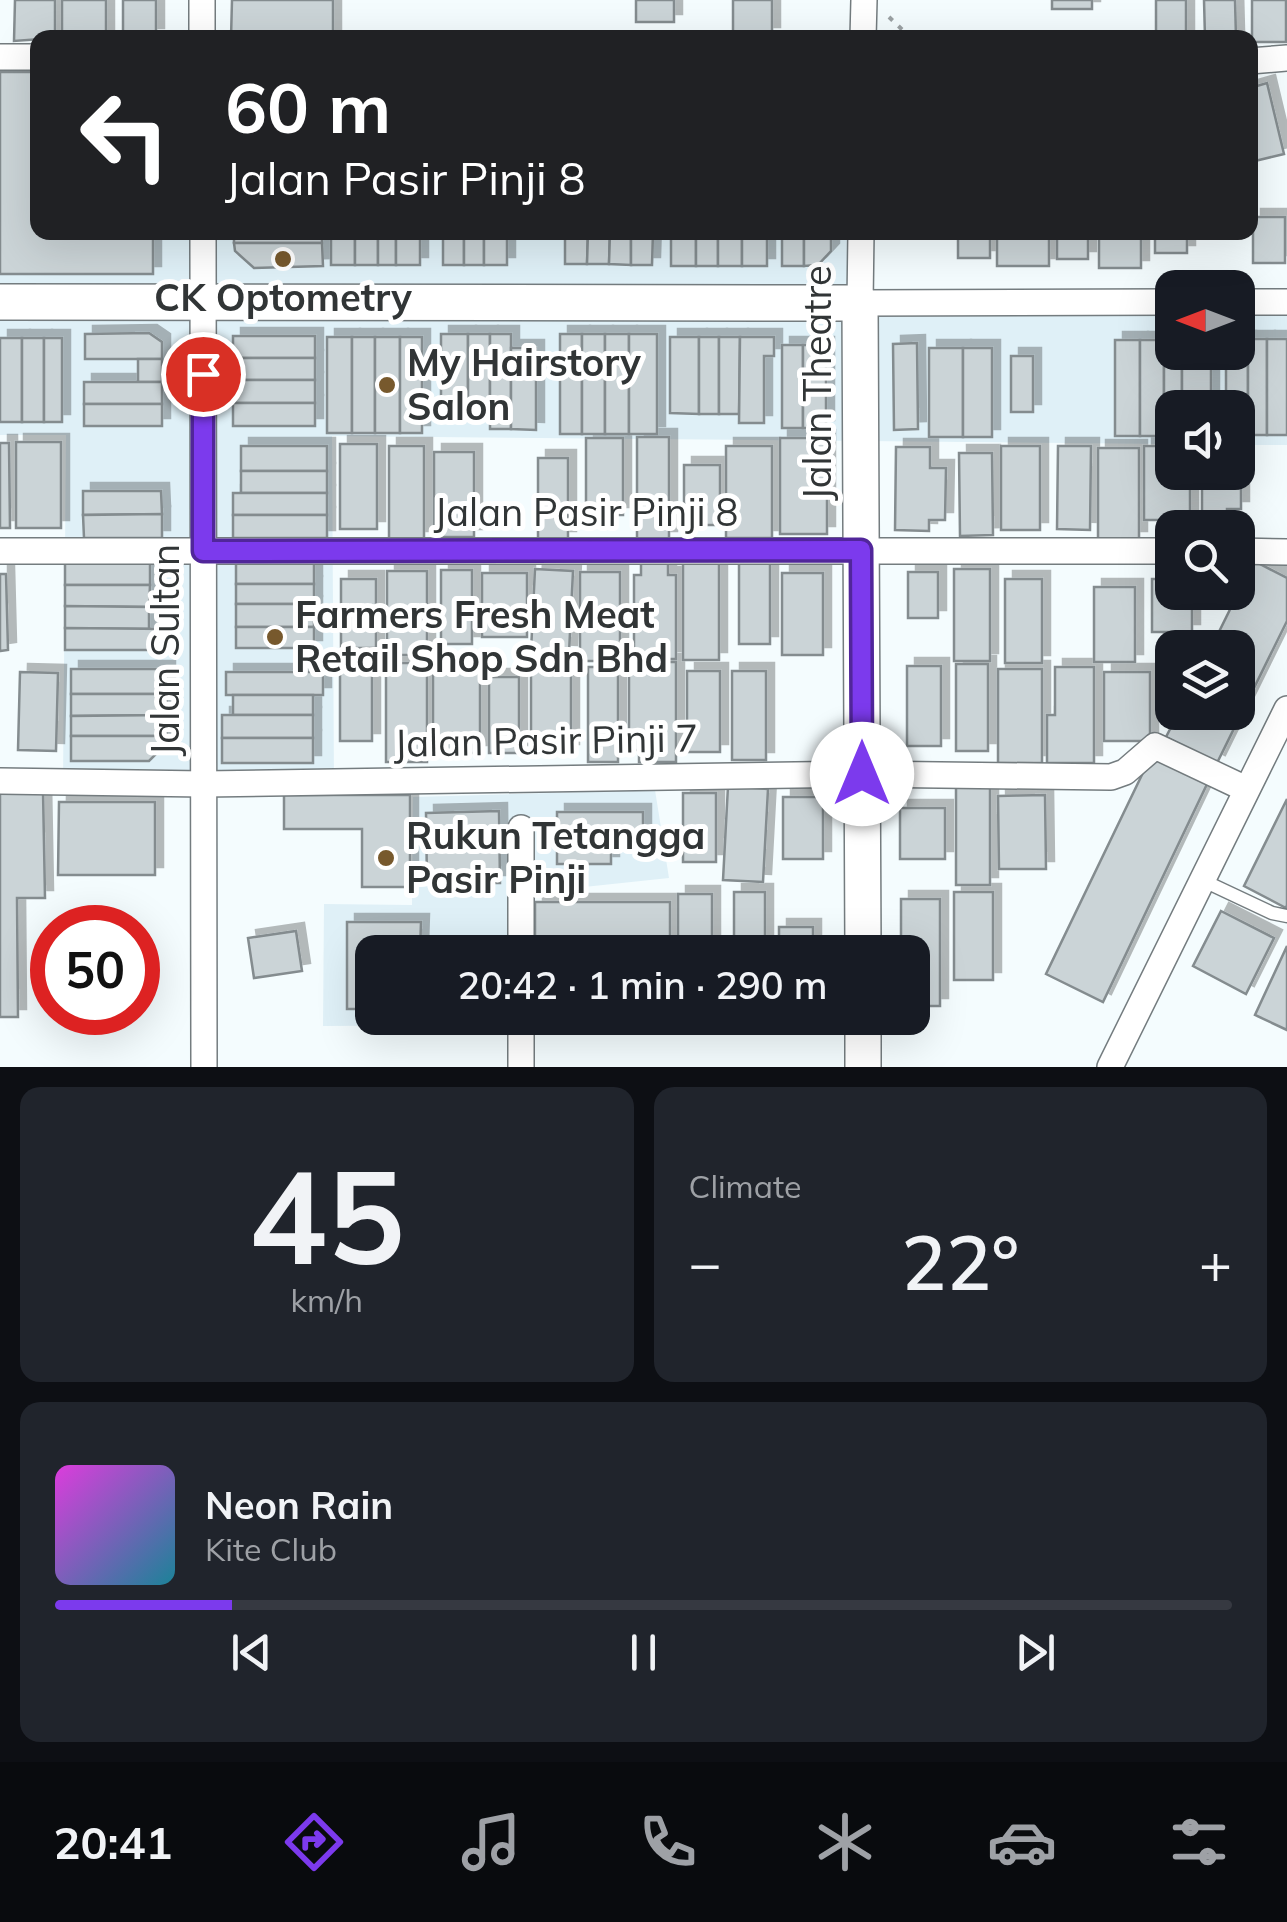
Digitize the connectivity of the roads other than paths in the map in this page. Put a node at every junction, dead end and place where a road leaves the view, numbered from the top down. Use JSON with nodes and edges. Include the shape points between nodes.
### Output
{"nodes":[{"id":1,"x":202,"y":0,"type":"edge"},
{"id":2,"x":874,"y":5,"type":"edge"},
{"id":3,"x":202,"y":30,"type":"edge"},
{"id":4,"x":866,"y":30,"type":"edge"},
{"id":5,"x":0,"y":57,"type":"edge"},
{"id":6,"x":30,"y":57,"type":"edge"},
{"id":7,"x":1287,"y":58,"type":"edge"},
{"id":8,"x":1258,"y":60,"type":"edge"},
{"id":9,"x":203,"y":240,"type":"edge"},
{"id":10,"x":860,"y":240,"type":"edge"},
{"id":11,"x":0,"y":302,"type":"edge"},
{"id":12,"x":203,"y":302,"type":"junction"},
{"id":13,"x":1155,"y":302,"type":"edge"},
{"id":14,"x":1255,"y":302,"type":"edge"},
{"id":15,"x":1287,"y":302,"type":"edge"},
{"id":16,"x":860,"y":303,"type":"junction"},
{"id":17,"x":0,"y":550,"type":"edge"},
{"id":18,"x":861,"y":550,"type":"junction"},
{"id":19,"x":203,"y":551,"type":"junction"},
{"id":20,"x":1155,"y":551,"type":"edge"},
{"id":21,"x":1255,"y":552,"type":"edge"},
{"id":22,"x":1285,"y":553,"type":"edge"},
{"id":23,"x":1287,"y":709,"type":"edge"},
{"id":24,"x":862,"y":774,"type":"junction"},
{"id":25,"x":0,"y":781,"type":"edge"},
{"id":26,"x":204,"y":784,"type":"junction"},
{"id":27,"x":1246,"y":788,"type":"junction"},
{"id":28,"x":521,"y":828,"type":"dead end"},
{"id":29,"x":1204,"y":880,"type":"junction"},
{"id":30,"x":1287,"y":916,"type":"edge"},
{"id":31,"x":521,"y":935,"type":"edge"},
{"id":32,"x":863,"y":935,"type":"edge"},
{"id":33,"x":521,"y":1035,"type":"edge"},
{"id":34,"x":863,"y":1035,"type":"edge"},
{"id":35,"x":204,"y":1067,"type":"edge"},
{"id":36,"x":521,"y":1067,"type":"edge"},
{"id":37,"x":863,"y":1067,"type":"edge"},
{"id":38,"x":1110,"y":1067,"type":"edge"}],
"edges":[{"from":1,"to":3,"type":"street"},
{"from":2,"to":4,"type":"street"},
{"from":5,"to":6,"type":"street"},
{"from":7,"to":8,"type":"street"},
{"from":9,"to":12,"type":"street","name":"Jalan Sultan"},
{"from":10,"to":16,"type":"street","name":"Jalan Theatre"},
{"from":11,"to":12,"type":"main road"},
{"from":12,"to":16,"type":"main road"},
{"from":12,"to":19,"type":"street","name":"Jalan Sultan"},
{"from":13,"to":16,"type":"street"},
{"from":14,"to":15,"type":"street"},
{"from":16,"to":18,"type":"main road","name":"Jalan Theatre"},
{"from":17,"to":19,"type":"street","name":"Jalan Pasir Pinji 8"},
{"from":18,"to":19,"type":"street","name":"Jalan Pasir Pinji 8"},
{"from":18,"to":20,"type":"street","name":"Jalan Pasir Pinji 8"},
{"from":18,"to":24,"type":"main road","name":"Jalan Theatre"},
{"from":19,"to":26,"type":"street","name":"Jalan Sultan"},
{"from":21,"to":22,"type":"street"},
{"from":23,"to":27,"type":"street"},
{"from":24,"to":26,"type":"street","name":"Jalan Pasir Pinji 7"},
{"from":24,"to":27,"type":"street","name":"Jalan Pasir Pinji 7","via":[[1092,777],[1124,772],[1155,746]]},
{"from":24,"to":32,"type":"main road","name":"Jalan Theatre"},
{"from":25,"to":26,"type":"street","name":"Jalan Pasir Pinji 7"},
{"from":26,"to":35,"type":"street","name":"Jalan Sultan"},
{"from":27,"to":29,"type":"street"},
{"from":28,"to":31,"type":"street"},
{"from":29,"to":30,"type":"lane"},
{"from":29,"to":38,"type":"street"},
{"from":33,"to":36,"type":"street"},
{"from":34,"to":37,"type":"main road"}]}
